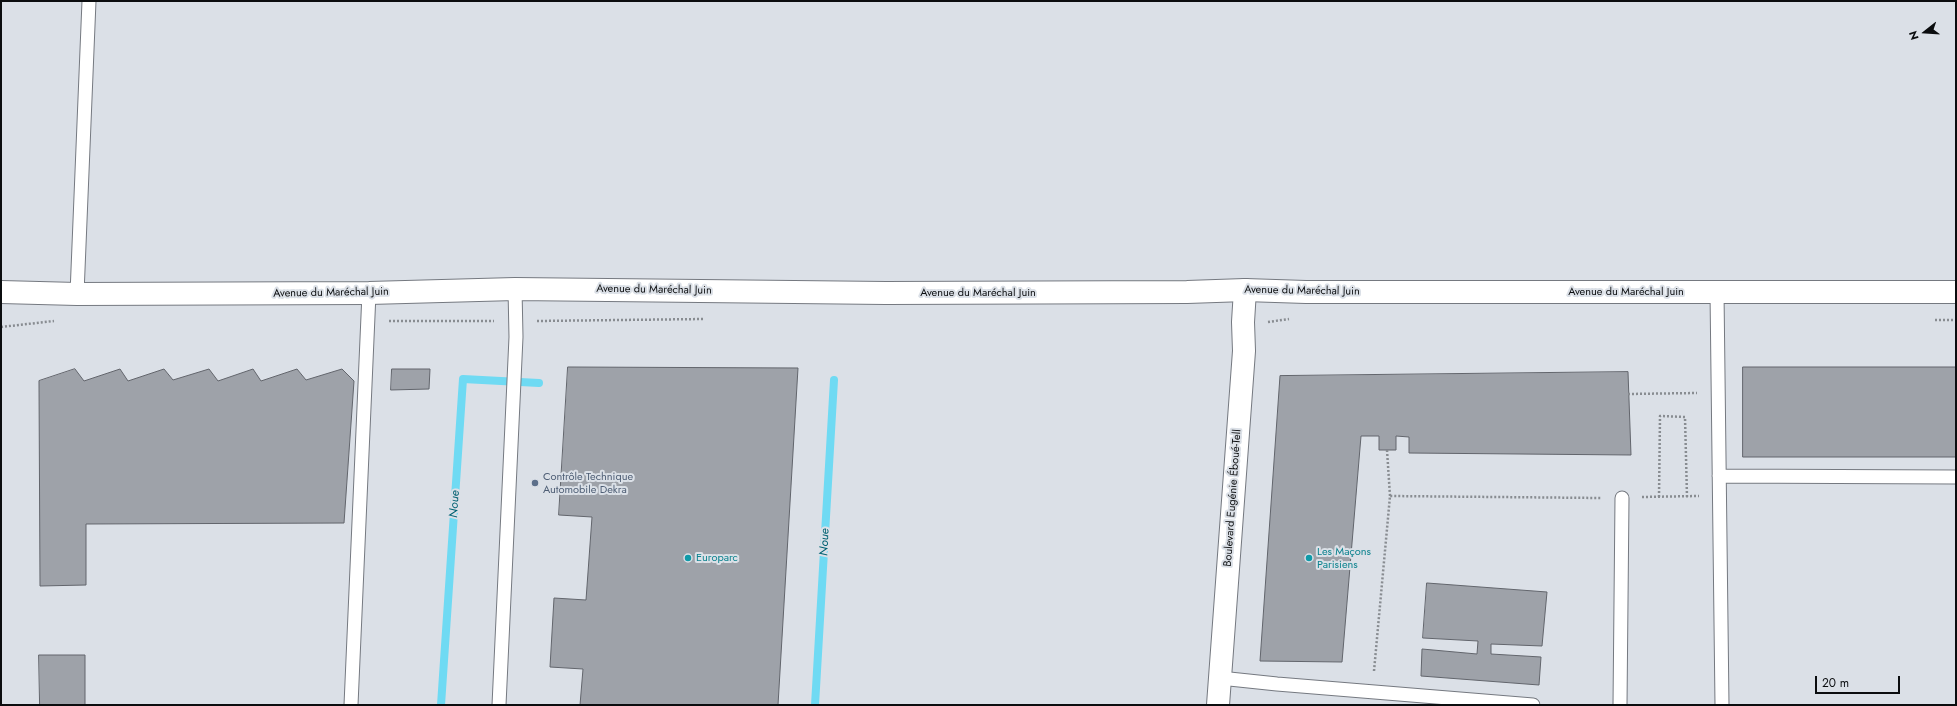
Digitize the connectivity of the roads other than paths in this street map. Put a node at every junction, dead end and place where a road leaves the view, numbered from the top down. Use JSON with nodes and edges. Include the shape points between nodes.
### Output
{"nodes":[{"id":1,"x":89,"y":1,"type":"edge"},
{"id":2,"x":515,"y":289,"type":"junction"},
{"id":3,"x":1245,"y":290,"type":"junction"},
{"id":4,"x":1,"y":292,"type":"edge"},
{"id":5,"x":1717,"y":292,"type":"junction"},
{"id":6,"x":1956,"y":292,"type":"edge"},
{"id":7,"x":369,"y":293,"type":"junction"},
{"id":8,"x":77,"y":294,"type":"junction"},
{"id":9,"x":1719,"y":476,"type":"junction"},
{"id":10,"x":1956,"y":477,"type":"edge"},
{"id":11,"x":1622,"y":498,"type":"road end"},
{"id":12,"x":1220,"y":678,"type":"junction"},
{"id":13,"x":351,"y":705,"type":"edge"},
{"id":14,"x":499,"y":705,"type":"edge"},
{"id":15,"x":1218,"y":705,"type":"edge"},
{"id":16,"x":1533,"y":705,"type":"edge"},
{"id":17,"x":1620,"y":705,"type":"edge"},
{"id":18,"x":1722,"y":705,"type":"edge"}],
"edges":[{"from":1,"to":8,"type":"lane"},
{"from":2,"to":3,"type":"street","name":"Avenue du Maréchal Juin","via":[[886,293]]},
{"from":2,"to":7,"type":"street","name":"Avenue du Maréchal Juin"},
{"from":2,"to":14,"type":"lane","via":[[516,321]]},
{"from":3,"to":5,"type":"street","name":"Avenue du Maréchal Juin"},
{"from":3,"to":12,"type":"street","name":"Boulevard Eugénie Éboué-Tell","via":[[1244,351]]},
{"from":4,"to":8,"type":"street","name":"Avenue du Maréchal Juin"},
{"from":5,"to":6,"type":"street","name":"Avenue du Maréchal Juin"},
{"from":5,"to":9,"type":"lane"},
{"from":7,"to":8,"type":"street","name":"Avenue du Maréchal Juin"},
{"from":7,"to":13,"type":"lane"},
{"from":9,"to":10,"type":"lane"},
{"from":9,"to":18,"type":"lane"},
{"from":11,"to":17,"type":"lane"},
{"from":12,"to":15,"type":"street","name":"Boulevard Eugénie Éboué-Tell"},
{"from":12,"to":16,"type":"lane"}]}
